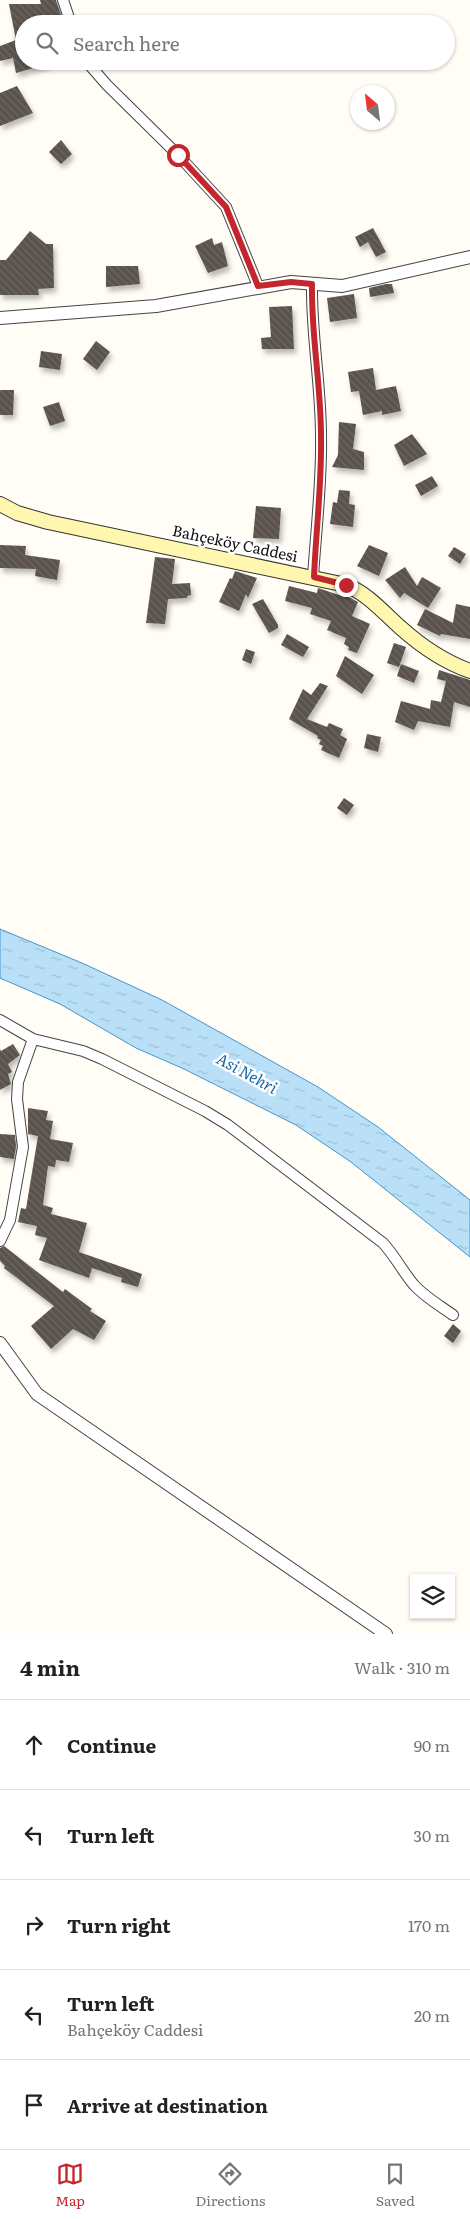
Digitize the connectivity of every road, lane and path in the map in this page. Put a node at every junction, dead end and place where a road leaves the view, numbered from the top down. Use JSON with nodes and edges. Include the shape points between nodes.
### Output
{"nodes":[{"id":1,"x":63,"y":0,"type":"edge"},
{"id":2,"x":68,"y":15,"type":"edge"},
{"id":3,"x":94,"y":70,"type":"edge"},
{"id":4,"x":470,"y":257,"type":"edge"},
{"id":5,"x":312,"y":284,"type":"junction"},
{"id":6,"x":258,"y":286,"type":"junction"},
{"id":7,"x":0,"y":318,"type":"edge"},
{"id":8,"x":0,"y":504,"type":"edge"},
{"id":9,"x":314,"y":577,"type":"junction"},
{"id":10,"x":470,"y":671,"type":"edge"},
{"id":11,"x":0,"y":1020,"type":"edge"},
{"id":12,"x":33,"y":1038,"type":"junction"},
{"id":13,"x":0,"y":1241,"type":"edge"},
{"id":14,"x":453,"y":1315,"type":"dead end"},
{"id":15,"x":0,"y":1343,"type":"edge"},
{"id":16,"x":386,"y":1634,"type":"edge"}],
"edges":[{"from":1,"to":2,"type":"street"},
{"from":3,"to":6,"type":"street","via":[[226,207]]},
{"from":4,"to":5,"type":"street","via":[[342,286]]},
{"from":5,"to":6,"type":"street","via":[[291,282]]},
{"from":5,"to":9,"type":"street","via":[[311,323],[318,369],[321,437]]},
{"from":6,"to":7,"type":"street","via":[[156,306]]},
{"from":8,"to":9,"type":"main road","name":"Bahçeköy Caddesi","via":[[48,522]]},
{"from":9,"to":10,"type":"main road","name":"Bahçeköy Caddesi","via":[[356,589],[414,639]]},
{"from":11,"to":12,"type":"street"},
{"from":12,"to":13,"type":"street","via":[[18,1082],[23,1147],[10,1220]]},
{"from":12,"to":14,"type":"street","via":[[102,1059],[228,1125],[383,1243],[418,1288]]},
{"from":15,"to":16,"type":"street","via":[[37,1394]]}]}
